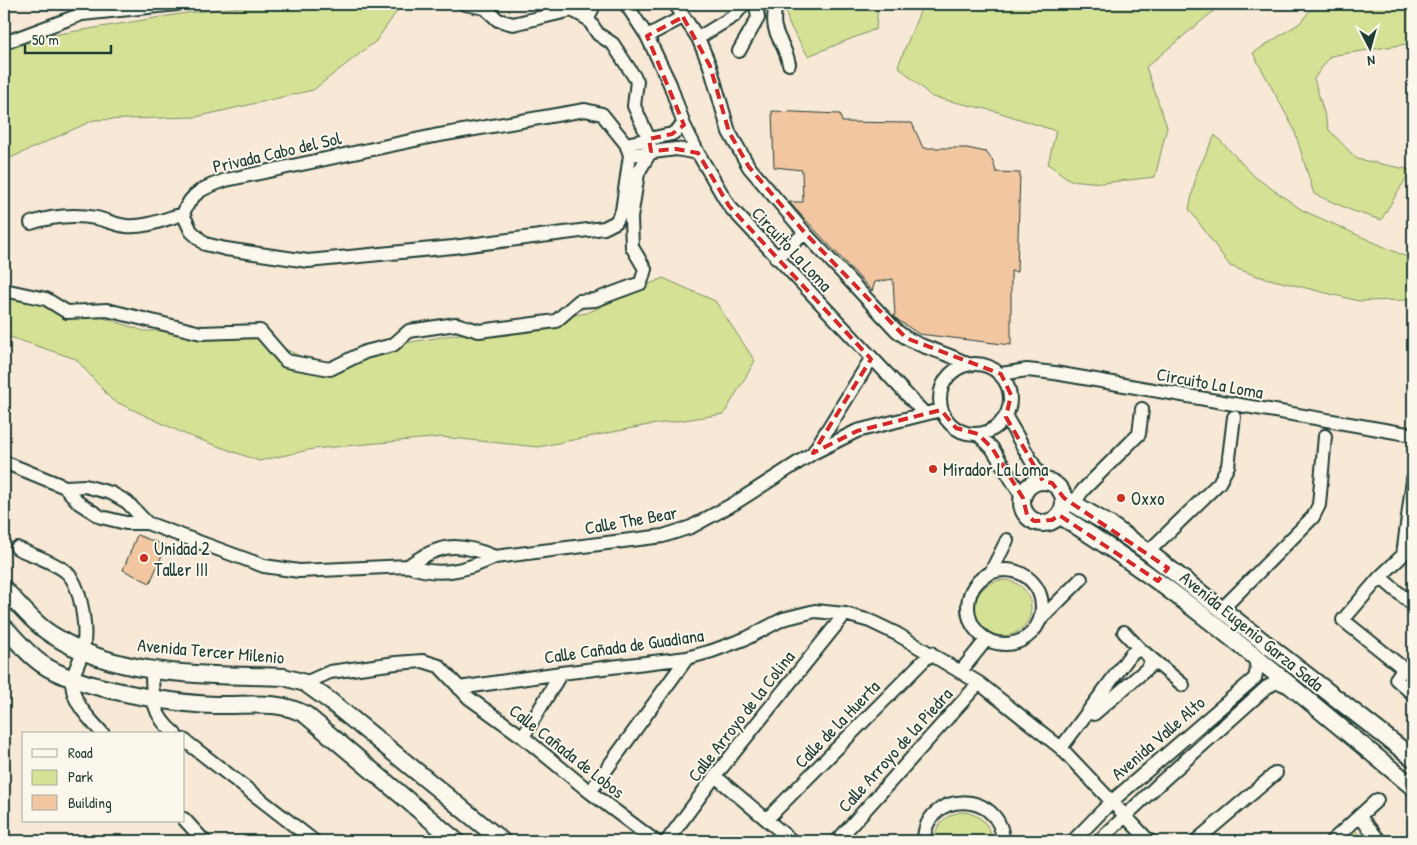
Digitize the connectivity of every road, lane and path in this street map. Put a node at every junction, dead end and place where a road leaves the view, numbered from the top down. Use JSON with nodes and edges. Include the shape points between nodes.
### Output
{"nodes":[{"id":1,"x":176,"y":4,"type":"edge"},
{"id":2,"x":465,"y":4,"type":"edge"},
{"id":3,"x":592,"y":4,"type":"edge"},
{"id":4,"x":626,"y":4,"type":"edge"},
{"id":5,"x":675,"y":4,"type":"edge"},
{"id":6,"x":744,"y":4,"type":"edge"},
{"id":7,"x":757,"y":6,"type":"edge"},
{"id":8,"x":775,"y":10,"type":"edge"},
{"id":9,"x":684,"y":17,"type":"junction"},
{"id":10,"x":588,"y":19,"type":"junction"},
{"id":11,"x":647,"y":36,"type":"junction"},
{"id":12,"x":698,"y":38,"type":"junction"},
{"id":13,"x":4,"y":44,"type":"edge"},
{"id":14,"x":739,"y":51,"type":"dead end"},
{"id":15,"x":789,"y":64,"type":"dead end"},
{"id":16,"x":684,"y":125,"type":"junction"},
{"id":17,"x":650,"y":145,"type":"junction"},
{"id":18,"x":628,"y":150,"type":"junction"},
{"id":19,"x":698,"y":153,"type":"junction"},
{"id":20,"x":183,"y":214,"type":"junction"},
{"id":21,"x":31,"y":223,"type":"dead end"},
{"id":22,"x":805,"y":233,"type":"junction"},
{"id":23,"x":776,"y":258,"type":"junction"},
{"id":24,"x":4,"y":290,"type":"edge"},
{"id":25,"x":871,"y":359,"type":"junction"},
{"id":26,"x":967,"y":364,"type":"junction"},
{"id":27,"x":1001,"y":374,"type":"junction"},
{"id":28,"x":1142,"y":409,"type":"dead end"},
{"id":29,"x":941,"y":410,"type":"junction"},
{"id":30,"x":924,"y":413,"type":"junction"},
{"id":31,"x":1006,"y":417,"type":"junction"},
{"id":32,"x":1234,"y":417,"type":"dead end"},
{"id":33,"x":978,"y":434,"type":"junction"},
{"id":34,"x":1413,"y":435,"type":"edge"},
{"id":35,"x":1325,"y":436,"type":"dead end"},
{"id":36,"x":813,"y":453,"type":"junction"},
{"id":37,"x":4,"y":462,"type":"edge"},
{"id":38,"x":1413,"y":478,"type":"edge"},
{"id":39,"x":1043,"y":481,"type":"junction"},
{"id":40,"x":65,"y":487,"type":"junction"},
{"id":41,"x":1023,"y":498,"type":"junction"},
{"id":42,"x":1069,"y":500,"type":"junction"},
{"id":43,"x":1059,"y":515,"type":"junction"},
{"id":44,"x":147,"y":523,"type":"junction"},
{"id":45,"x":1008,"y":540,"type":"dead end"},
{"id":46,"x":17,"y":548,"type":"dead end"},
{"id":47,"x":1148,"y":552,"type":"junction"},
{"id":48,"x":1408,"y":556,"type":"edge"},
{"id":49,"x":494,"y":557,"type":"junction"},
{"id":50,"x":408,"y":566,"type":"junction"},
{"id":51,"x":1168,"y":568,"type":"junction"},
{"id":52,"x":991,"y":572,"type":"junction"},
{"id":53,"x":1380,"y":577,"type":"junction"},
{"id":54,"x":1081,"y":579,"type":"dead end"},
{"id":55,"x":1158,"y":581,"type":"junction"},
{"id":56,"x":4,"y":589,"type":"edge"},
{"id":57,"x":1413,"y":605,"type":"edge"},
{"id":58,"x":1222,"y":609,"type":"junction"},
{"id":59,"x":845,"y":614,"type":"junction"},
{"id":60,"x":1040,"y":620,"type":"junction"},
{"id":61,"x":4,"y":627,"type":"edge"},
{"id":62,"x":1124,"y":632,"type":"dead end"},
{"id":63,"x":986,"y":640,"type":"junction"},
{"id":64,"x":1140,"y":649,"type":"junction"},
{"id":65,"x":82,"y":651,"type":"junction"},
{"id":66,"x":930,"y":653,"type":"junction"},
{"id":67,"x":687,"y":658,"type":"junction"},
{"id":68,"x":1151,"y":658,"type":"junction"},
{"id":69,"x":1255,"y":659,"type":"junction"},
{"id":70,"x":152,"y":670,"type":"junction"},
{"id":71,"x":961,"y":671,"type":"junction"},
{"id":72,"x":1408,"y":672,"type":"edge"},
{"id":73,"x":561,"y":673,"type":"junction"},
{"id":74,"x":72,"y":679,"type":"junction"},
{"id":75,"x":305,"y":683,"type":"junction"},
{"id":76,"x":979,"y":683,"type":"junction"},
{"id":77,"x":1183,"y":685,"type":"dead end"},
{"id":78,"x":1290,"y":686,"type":"junction"},
{"id":79,"x":459,"y":688,"type":"junction"},
{"id":80,"x":1413,"y":694,"type":"edge"},
{"id":81,"x":152,"y":698,"type":"junction"},
{"id":82,"x":1077,"y":728,"type":"junction"},
{"id":83,"x":101,"y":732,"type":"edge"},
{"id":84,"x":174,"y":732,"type":"edge"},
{"id":85,"x":523,"y":737,"type":"junction"},
{"id":86,"x":185,"y":741,"type":"edge"},
{"id":87,"x":1061,"y":748,"type":"junction"},
{"id":88,"x":1413,"y":758,"type":"edge"},
{"id":89,"x":1276,"y":772,"type":"dead end"},
{"id":90,"x":715,"y":776,"type":"junction"},
{"id":91,"x":1413,"y":787,"type":"edge"},
{"id":92,"x":590,"y":792,"type":"junction"},
{"id":93,"x":1377,"y":800,"type":"dead end"},
{"id":94,"x":1111,"y":802,"type":"junction"},
{"id":95,"x":1359,"y":816,"type":"junction"},
{"id":96,"x":1125,"y":817,"type":"junction"},
{"id":97,"x":472,"y":818,"type":"junction"},
{"id":98,"x":768,"y":819,"type":"junction"},
{"id":99,"x":185,"y":820,"type":"edge"},
{"id":100,"x":454,"y":840,"type":"edge"},
{"id":101,"x":204,"y":841,"type":"edge"},
{"id":102,"x":314,"y":841,"type":"edge"},
{"id":103,"x":502,"y":841,"type":"edge"},
{"id":104,"x":655,"y":841,"type":"edge"},
{"id":105,"x":666,"y":841,"type":"edge"},
{"id":106,"x":792,"y":841,"type":"edge"},
{"id":107,"x":838,"y":841,"type":"edge"},
{"id":108,"x":924,"y":841,"type":"edge"},
{"id":109,"x":1003,"y":841,"type":"edge"},
{"id":110,"x":1073,"y":841,"type":"edge"},
{"id":111,"x":1099,"y":841,"type":"edge"},
{"id":112,"x":1149,"y":841,"type":"edge"},
{"id":113,"x":1196,"y":841,"type":"edge"},
{"id":114,"x":1332,"y":841,"type":"edge"},
{"id":115,"x":1380,"y":841,"type":"edge"}],
"edges":[{"from":1,"to":13,"type":"street","via":[[82,14]]},
{"from":2,"to":10,"type":"street","via":[[485,8],[498,20],[513,24],[572,10]]},
{"from":3,"to":10,"type":"street"},
{"from":4,"to":11,"type":"street"},
{"from":5,"to":9,"type":"street"},
{"from":6,"to":12,"type":"street","via":[[734,16]]},
{"from":7,"to":8,"type":"street"},
{"from":7,"to":14,"type":"street","via":[[758,18]]},
{"from":8,"to":15,"type":"street","via":[[774,33],[786,49]]},
{"from":9,"to":11,"type":"street"},
{"from":9,"to":12,"type":"street"},
{"from":10,"to":17,"type":"street","via":[[598,34],[613,44],[637,80],[634,106]]},
{"from":11,"to":16,"type":"street","name":"Circuito La Loma","via":[[670,84]]},
{"from":12,"to":22,"type":"street","name":"Circuito La Loma","via":[[733,139],[749,167]]},
{"from":16,"to":17,"type":"street"},
{"from":16,"to":19,"type":"street","name":"Circuito La Loma"},
{"from":17,"to":18,"type":"street"},
{"from":17,"to":19,"type":"street"},
{"from":17,"to":24,"type":"street","via":[[638,173],[631,218],[632,246],[645,269],[641,283],[595,300],[579,300],[556,321],[479,330],[456,324],[409,331],[393,345],[365,352],[330,369],[286,361],[260,331],[201,333],[107,310],[67,312],[46,299]]},
{"from":18,"to":20,"type":"street","name":"Privada Cabo del Sol","via":[[602,114],[585,110],[434,136],[226,180],[201,188],[188,201]]},
{"from":18,"to":20,"type":"street","via":[[622,211],[616,222],[604,228],[308,261],[205,244],[191,231]]},
{"from":19,"to":23,"type":"street","name":"Circuito La Loma","via":[[729,206]]},
{"from":20,"to":21,"type":"street","via":[[145,226],[126,226],[71,215]]},
{"from":22,"to":23,"type":"street"},
{"from":22,"to":26,"type":"street","name":"Circuito La Loma","via":[[906,338],[914,344],[952,354]]},
{"from":23,"to":25,"type":"street","name":"Circuito La Loma"},
{"from":25,"to":30,"type":"street","name":"Circuito La Loma"},
{"from":25,"to":36,"type":"street","name":"Calle The Bear"},
{"from":26,"to":27,"type":"street","via":[[982,364]]},
{"from":26,"to":29,"type":"street","via":[[954,370],[944,381],[940,395]]},
{"from":27,"to":31,"type":"street","via":[[1011,395]]},
{"from":27,"to":34,"type":"street","name":"Circuito La Loma","via":[[1027,370],[1055,373]]},
{"from":28,"to":42,"type":"street","via":[[1139,434]]},
{"from":29,"to":30,"type":"street","name":"Calle The Bear"},
{"from":29,"to":33,"type":"street","via":[[956,428]]},
{"from":30,"to":36,"type":"street","name":"Calle The Bear","via":[[857,432]]},
{"from":31,"to":33,"type":"street","via":[[994,429]]},
{"from":31,"to":39,"type":"street"},
{"from":32,"to":47,"type":"street","via":[[1228,466],[1219,482]]},
{"from":33,"to":41,"type":"street","via":[[992,448]]},
{"from":35,"to":58,"type":"street","via":[[1319,505],[1313,517]]},
{"from":36,"to":49,"type":"street","name":"Calle The Bear","via":[[735,503],[690,527],[663,536]]},
{"from":37,"to":40,"type":"street","name":"Calle The Bear"},
{"from":38,"to":48,"type":"street"},
{"from":39,"to":41,"type":"street","via":[[1030,486]]},
{"from":39,"to":42,"type":"street","via":[[1052,483]]},
{"from":40,"to":44,"type":"street","name":"Calle The Bear","via":[[79,503],[101,517],[126,523]]},
{"from":40,"to":44,"type":"street","name":"Calle The Bear","via":[[85,486],[111,493],[127,502]]},
{"from":41,"to":43,"type":"street","via":[[1023,507],[1034,521],[1052,520]]},
{"from":42,"to":43,"type":"street"},
{"from":42,"to":47,"type":"street","name":"Avenida Eugenio Garza Sada"},
{"from":43,"to":55,"type":"street","name":"Avenida Eugenio Garza Sada"},
{"from":44,"to":50,"type":"street","name":"Calle The Bear","via":[[264,566],[299,571]]},
{"from":45,"to":52,"type":"street"},
{"from":46,"to":65,"type":"street","via":[[72,578],[78,589],[84,629]]},
{"from":47,"to":51,"type":"street","name":"Avenida Eugenio Garza Sada"},
{"from":48,"to":53,"type":"street"},
{"from":49,"to":50,"type":"street","name":"Calle The Bear","via":[[473,568],[451,572],[425,572]]},
{"from":49,"to":50,"type":"street","via":[[471,547],[448,547],[424,554]]},
{"from":51,"to":55,"type":"street"},
{"from":51,"to":58,"type":"street","name":"Avenida Eugenio Garza Sada"},
{"from":52,"to":60,"type":"street","via":[[1015,571],[1026,576],[1040,595]]},
{"from":52,"to":63,"type":"street","via":[[973,587],[967,610],[970,622]]},
{"from":53,"to":57,"type":"street"},
{"from":53,"to":72,"type":"street","via":[[1343,620]]},
{"from":54,"to":60,"type":"street"},
{"from":55,"to":69,"type":"street","name":"Avenida Eugenio Garza Sada"},
{"from":56,"to":65,"type":"street","name":"Avenida Tercer Milenio","via":[[52,636]]},
{"from":58,"to":88,"type":"street","name":"Avenida Eugenio Garza Sada"},
{"from":59,"to":66,"type":"street","name":"Calle Cañada de Guadiana","via":[[870,621]]},
{"from":59,"to":67,"type":"street","name":"Calle Cañada de Guadiana","via":[[815,611],[783,619],[747,638]]},
{"from":59,"to":90,"type":"street","name":"Calle Arroyo de la Colina"},
{"from":60,"to":63,"type":"street","via":[[1033,631],[1017,642],[998,644]]},
{"from":61,"to":74,"type":"street","via":[[42,664]]},
{"from":62,"to":64,"type":"street"},
{"from":63,"to":71,"type":"street"},
{"from":64,"to":68,"type":"street"},
{"from":64,"to":82,"type":"street","via":[[1131,654]]},
{"from":65,"to":70,"type":"street","name":"Avenida Tercer Milenio"},
{"from":65,"to":74,"type":"street"},
{"from":66,"to":71,"type":"street","name":"Calle Cañada de Guadiana"},
{"from":66,"to":98,"type":"street","name":"Calle de la Huerta"},
{"from":67,"to":73,"type":"street","name":"Calle Cañada de Guadiana"},
{"from":67,"to":92,"type":"street"},
{"from":68,"to":77,"type":"street"},
{"from":68,"to":82,"type":"street","via":[[1148,667]]},
{"from":69,"to":78,"type":"street","name":"Avenida Eugenio Garza Sada"},
{"from":69,"to":94,"type":"street","name":"Avenida Valle Alto","via":[[1255,678]]},
{"from":70,"to":75,"type":"street","name":"Avenida Tercer Milenio","via":[[284,677]]},
{"from":70,"to":81,"type":"street"},
{"from":71,"to":76,"type":"street","name":"Calle Cañada de Guadiana"},
{"from":72,"to":80,"type":"street","via":[[1396,679]]},
{"from":73,"to":79,"type":"street","name":"Calle Cañada de Guadiana"},
{"from":73,"to":85,"type":"street"},
{"from":74,"to":81,"type":"street"},
{"from":74,"to":83,"type":"street","via":[[77,702]]},
{"from":75,"to":79,"type":"street","via":[[330,672],[423,661],[440,666]]},
{"from":75,"to":97,"type":"street","name":"Avenida Tercer Milenio"},
{"from":76,"to":87,"type":"street","name":"Calle Cañada de Guadiana"},
{"from":76,"to":107,"type":"street","name":"Calle Arroyo de la Piedra"},
{"from":78,"to":91,"type":"street","name":"Avenida Eugenio Garza Sada"},
{"from":78,"to":96,"type":"street","name":"Avenida Valle Alto","via":[[1277,682],[1267,687]]},
{"from":79,"to":85,"type":"street","name":"Calle Cañada de Lobos"},
{"from":81,"to":84,"type":"street","via":[[164,724]]},
{"from":81,"to":100,"type":"street","via":[[214,705],[292,707],[306,715]]},
{"from":82,"to":87,"type":"street"},
{"from":85,"to":92,"type":"street","name":"Calle Cañada de Lobos"},
{"from":86,"to":102,"type":"street"},
{"from":87,"to":94,"type":"street","name":"Calle Cañada de Guadiana"},
{"from":89,"to":113,"type":"street"},
{"from":90,"to":98,"type":"street"},
{"from":90,"to":105,"type":"street","name":"Calle Arroyo de la Colina"},
{"from":92,"to":104,"type":"street","name":"Calle Cañada de Lobos"},
{"from":93,"to":95,"type":"street"},
{"from":94,"to":96,"type":"street","name":"Calle Cañada de Guadiana"},
{"from":94,"to":110,"type":"street","name":"Avenida Valle Alto"},
{"from":95,"to":114,"type":"street"},
{"from":95,"to":115,"type":"street"},
{"from":96,"to":111,"type":"street","name":"Avenida Valle Alto"},
{"from":96,"to":112,"type":"street","name":"Calle Cañada de Guadiana"},
{"from":97,"to":100,"type":"street"},
{"from":97,"to":103,"type":"street","name":"Avenida Tercer Milenio"},
{"from":98,"to":106,"type":"street"},
{"from":99,"to":101,"type":"street"},
{"from":108,"to":109,"type":"street","via":[[925,830],[935,814],[946,806],[963,802],[992,813]]}]}
